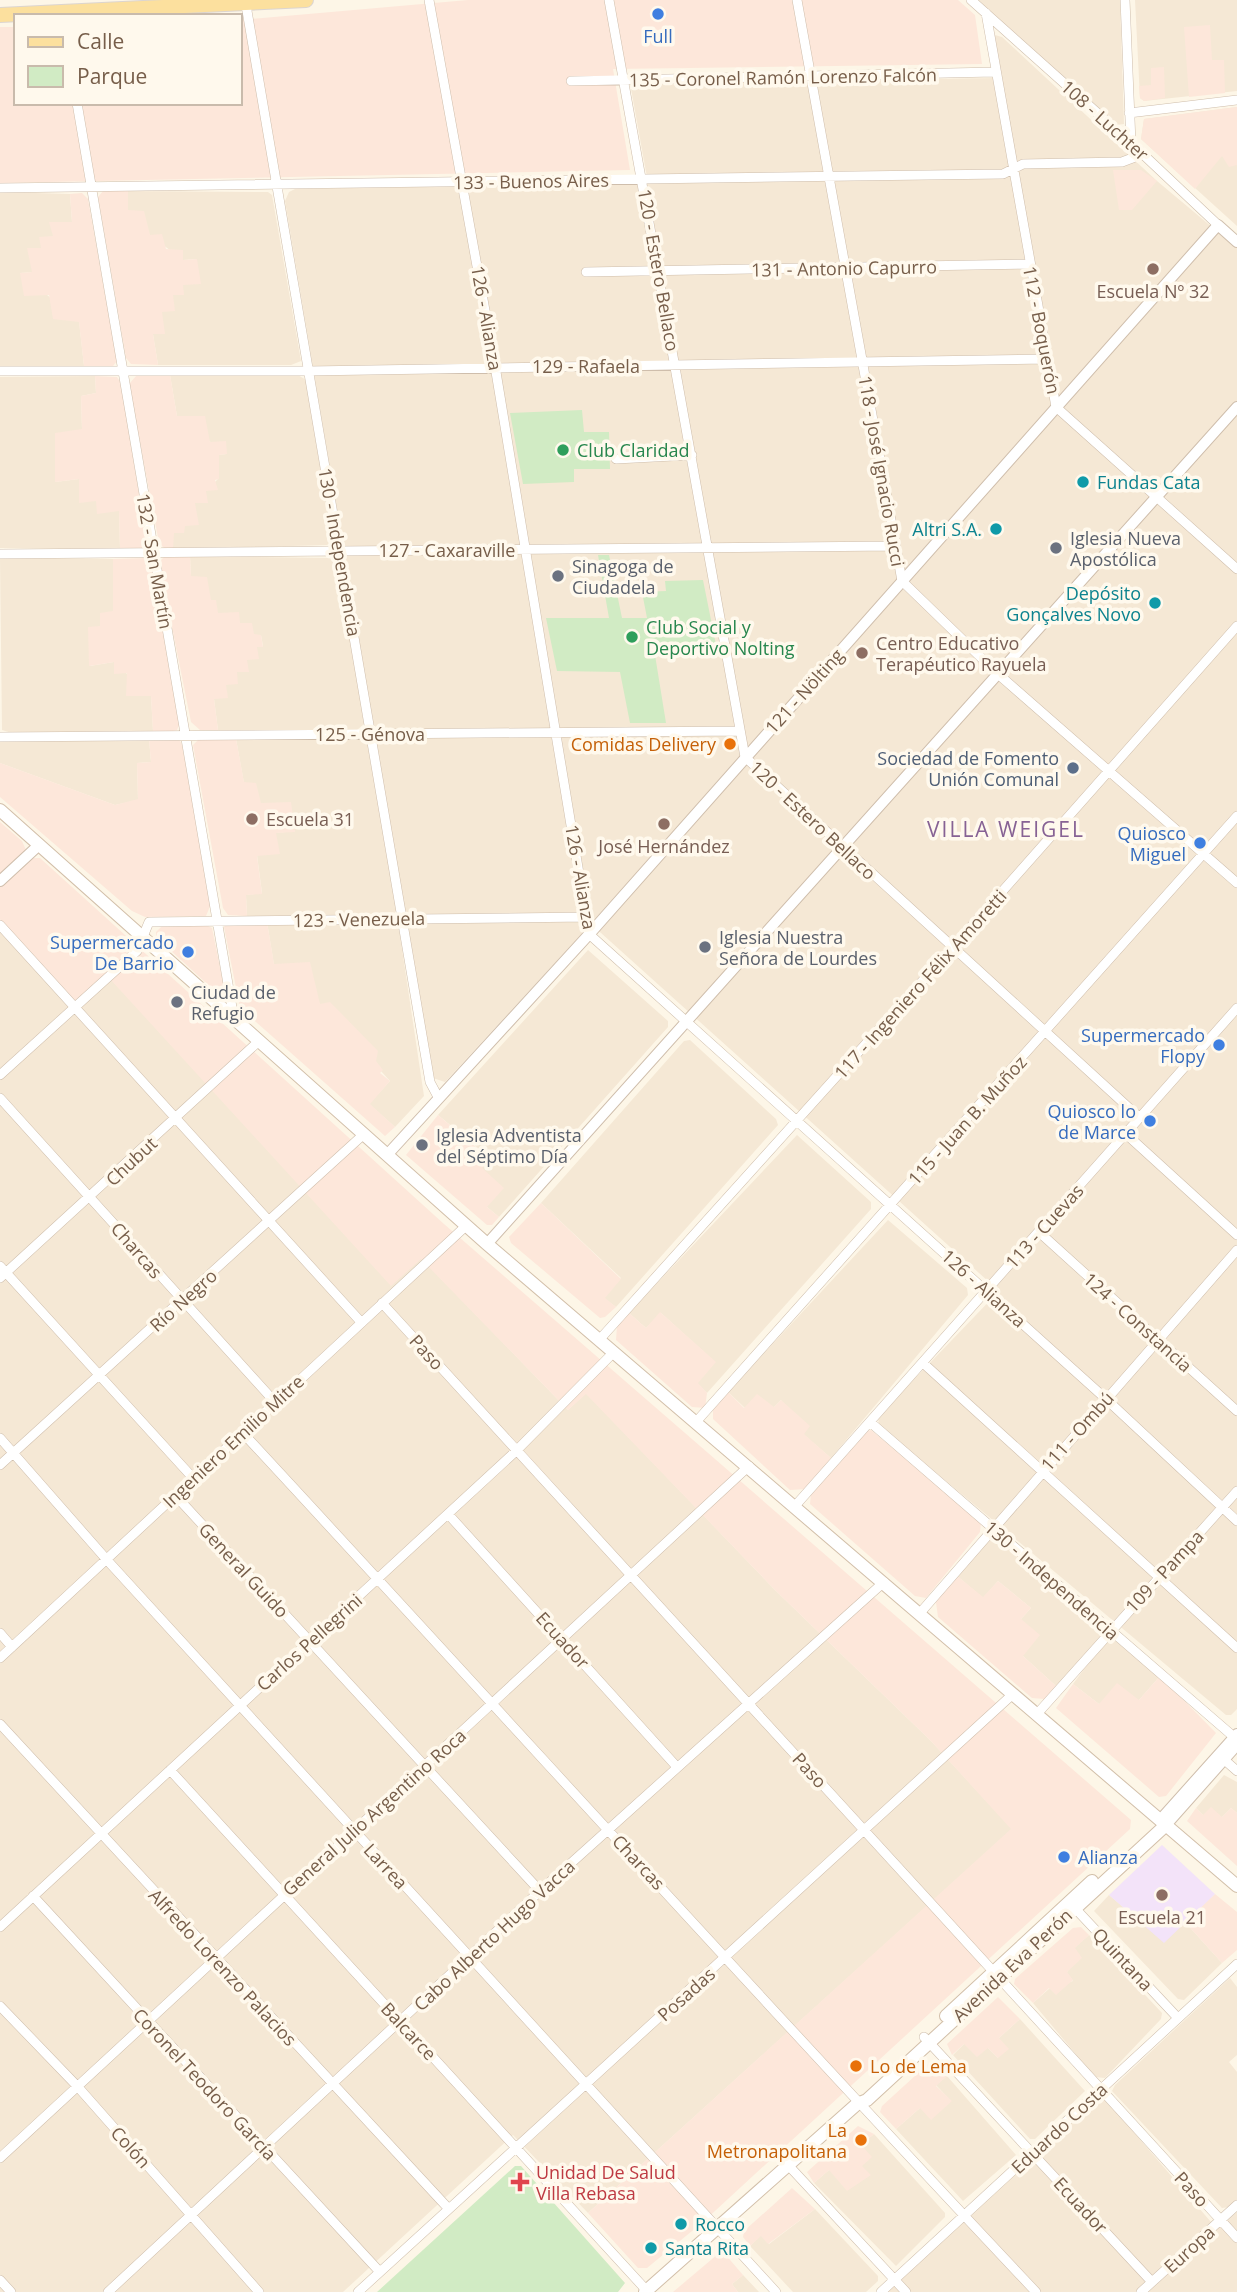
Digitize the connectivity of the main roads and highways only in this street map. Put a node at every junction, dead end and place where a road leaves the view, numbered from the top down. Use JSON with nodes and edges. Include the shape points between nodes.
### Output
{"nodes":[{"id":1,"x":306,"y":0,"type":"edge"},
{"id":2,"x":80,"y":14,"type":"edge"},
{"id":3,"x":0,"y":810,"type":"edge"},
{"id":4,"x":1163,"y":1822,"type":"junction"},
{"id":5,"x":1237,"y":1886,"type":"edge"},
{"id":6,"x":646,"y":2292,"type":"edge"}],
"edges":[{"from":1,"to":2,"type":"main road"},
{"from":3,"to":4,"type":"main road","via":[[487,1244]]},
{"from":4,"to":5,"type":"main road"},
{"from":4,"to":6,"type":"main road","name":"Avenida Eva Perón"}]}
